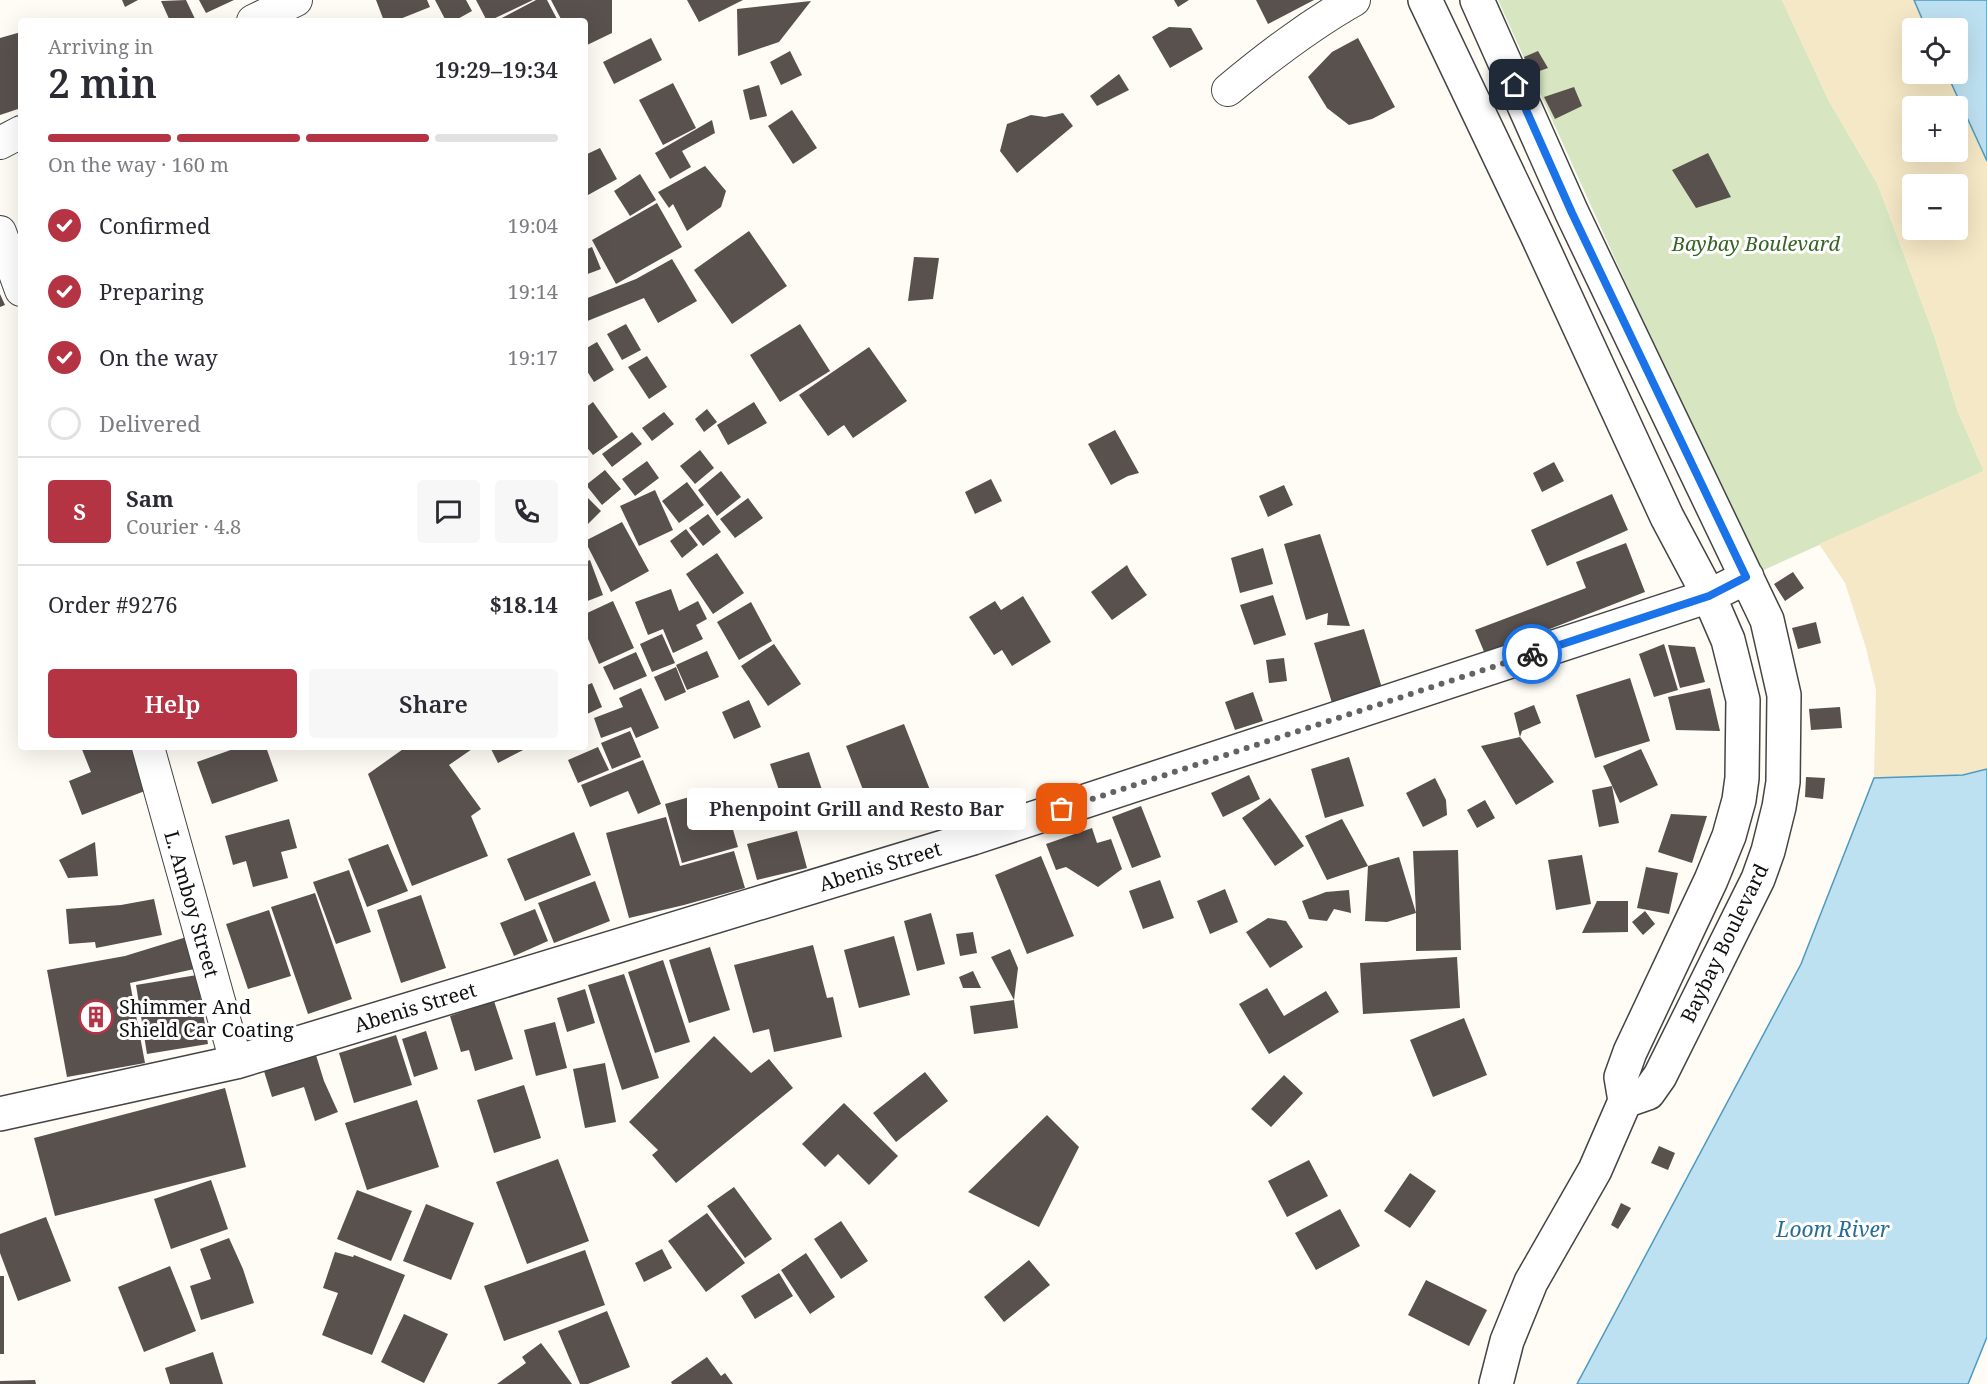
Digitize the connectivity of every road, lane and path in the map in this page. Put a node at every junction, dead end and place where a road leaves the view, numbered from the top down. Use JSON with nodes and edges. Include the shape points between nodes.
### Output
{"nodes":[{"id":1,"x":296,"y":0,"type":"edge"},
{"id":2,"x":1354,"y":0,"type":"edge"},
{"id":3,"x":1425,"y":0,"type":"edge"},
{"id":4,"x":1477,"y":0,"type":"edge"},
{"id":5,"x":259,"y":18,"type":"edge"},
{"id":6,"x":1227,"y":90,"type":"dead end"},
{"id":7,"x":18,"y":133,"type":"edge"},
{"id":8,"x":0,"y":142,"type":"edge"},
{"id":9,"x":0,"y":232,"type":"edge"},
{"id":10,"x":18,"y":282,"type":"edge"},
{"id":11,"x":1746,"y":577,"type":"junction"},
{"id":12,"x":1709,"y":596,"type":"junction"},
{"id":13,"x":149,"y":750,"type":"edge"},
{"id":14,"x":236,"y":1062,"type":"junction"},
{"id":15,"x":1625,"y":1101,"type":"junction"},
{"id":16,"x":0,"y":1114,"type":"edge"},
{"id":17,"x":1496,"y":1384,"type":"edge"}],
"edges":[{"from":1,"to":5,"type":"street"},
{"from":2,"to":6,"type":"street","via":[[1273,53]]},
{"from":3,"to":12,"type":"street","name":"Baybay Boulevard","via":[[1667,517]]},
{"from":4,"to":11,"type":"street","name":"Baybay Boulevard","via":[[1572,213]]},
{"from":7,"to":8,"type":"street"},
{"from":9,"to":10,"type":"street"},
{"from":11,"to":12,"type":"street","name":"Abenis Street"},
{"from":11,"to":15,"type":"street","name":"Baybay Boulevard","via":[[1767,620],[1784,695],[1779,807],[1758,879],[1660,1076],[1648,1093]]},
{"from":12,"to":14,"type":"street","name":"Abenis Street","via":[[973,838]]},
{"from":12,"to":15,"type":"street","name":"Baybay Boulevard","via":[[1728,640],[1743,700],[1739,800],[1712,880],[1630,1052],[1621,1077]]},
{"from":13,"to":14,"type":"street","name":"L. Amboy Street"},
{"from":14,"to":16,"type":"street","name":"Abenis Street"},
{"from":15,"to":17,"type":"street","name":"Baybay Boulevard","via":[[1595,1170],[1532,1282],[1507,1341]]}]}
